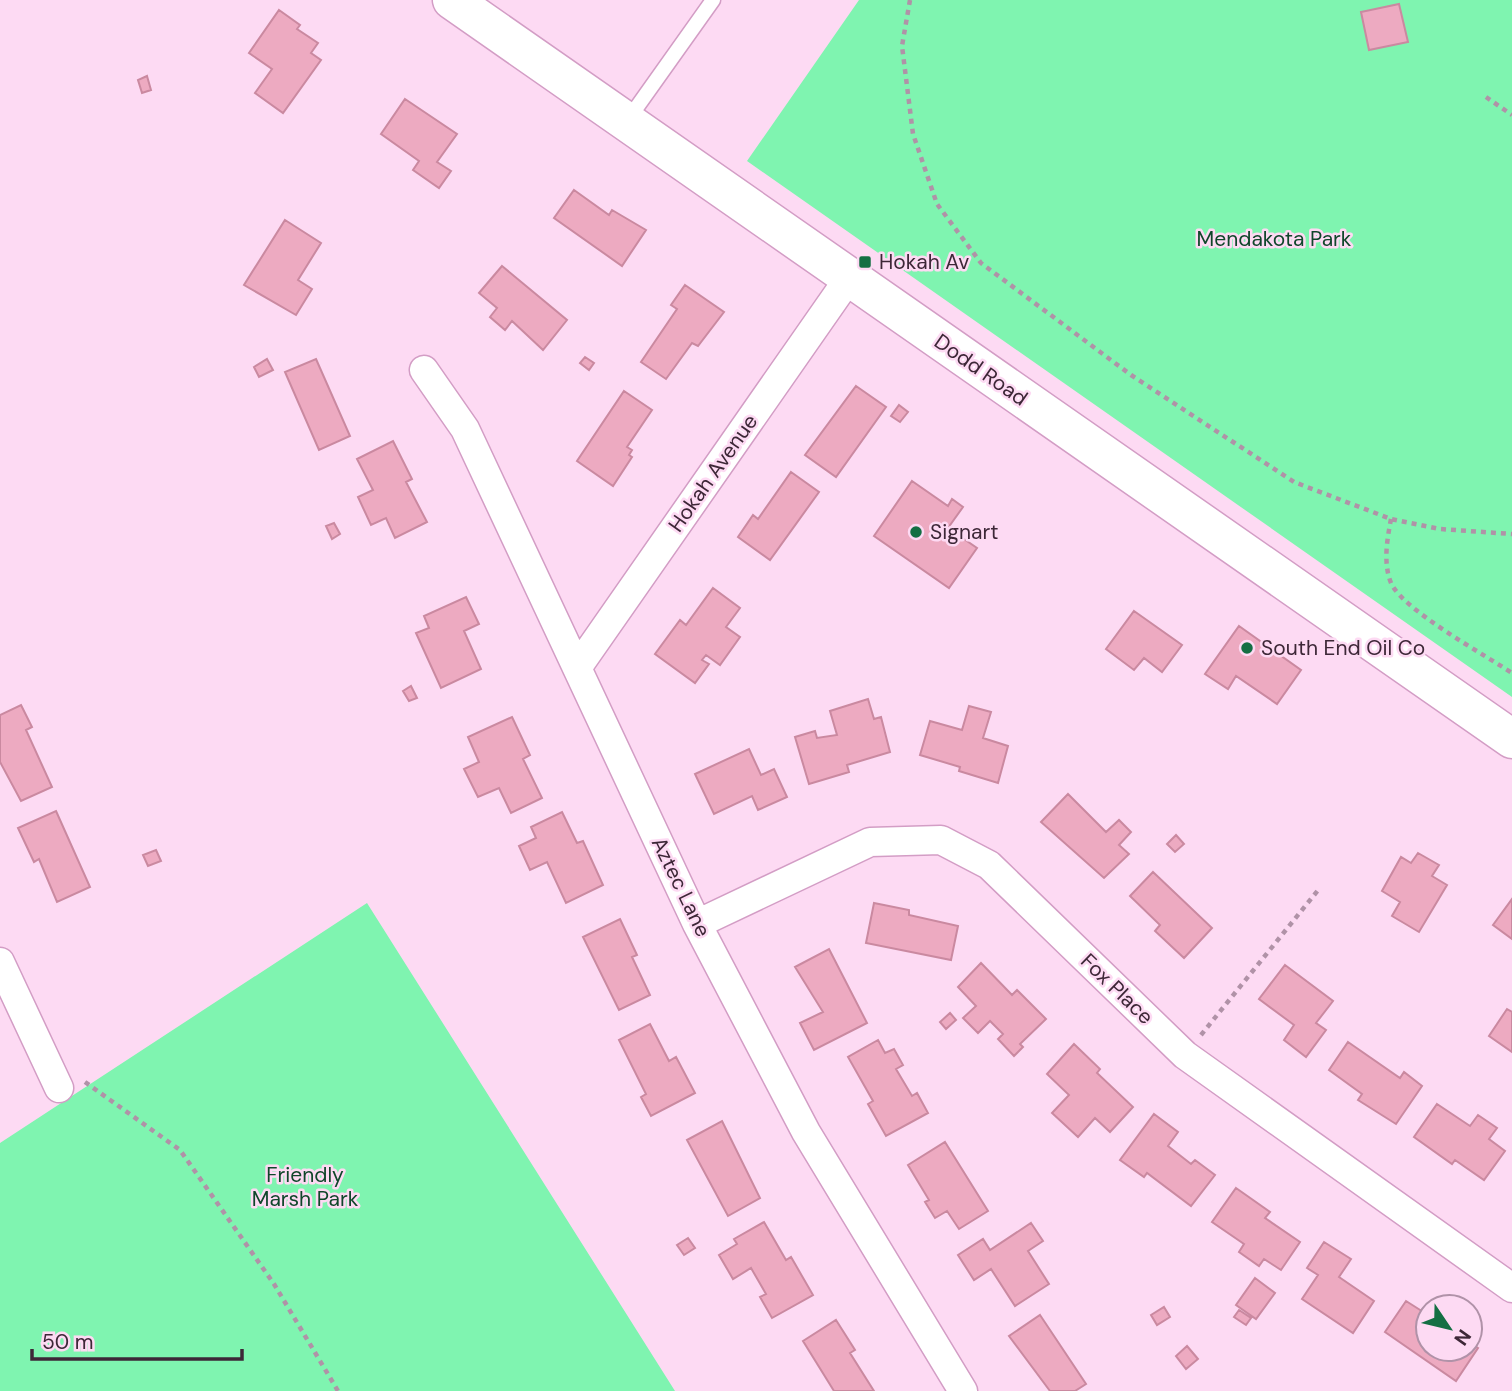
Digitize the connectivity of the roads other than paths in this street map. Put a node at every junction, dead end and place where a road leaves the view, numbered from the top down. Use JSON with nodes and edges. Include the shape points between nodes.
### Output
{"nodes":[{"id":1,"x":452,"y":0,"type":"edge"},
{"id":2,"x":713,"y":0,"type":"edge"},
{"id":3,"x":626,"y":122,"type":"junction"},
{"id":4,"x":849,"y":278,"type":"junction"},
{"id":5,"x":424,"y":370,"type":"dead end"},
{"id":6,"x":577,"y":668,"type":"junction"},
{"id":7,"x":1512,"y":739,"type":"edge"},
{"id":8,"x":697,"y":924,"type":"junction"},
{"id":9,"x":0,"y":962,"type":"edge"},
{"id":10,"x":59,"y":1088,"type":"road end"},
{"id":11,"x":1512,"y":1288,"type":"edge"},
{"id":12,"x":963,"y":1391,"type":"edge"}],
"edges":[{"from":1,"to":3,"type":"main road","name":"Dodd Road"},
{"from":2,"to":3,"type":"lane"},
{"from":3,"to":4,"type":"main road","name":"Dodd Road"},
{"from":4,"to":6,"type":"street","name":"Hokah Avenue"},
{"from":4,"to":7,"type":"main road","name":"Dodd Road"},
{"from":5,"to":6,"type":"street","name":"Aztec Lane","via":[[465,429]]},
{"from":6,"to":8,"type":"street","name":"Aztec Lane"},
{"from":8,"to":11,"type":"street","name":"Fox Place","via":[[870,842],[941,839],[989,865],[1185,1055]]},
{"from":8,"to":12,"type":"street","name":"Aztec Lane","via":[[806,1132]]},
{"from":9,"to":10,"type":"street"}]}
